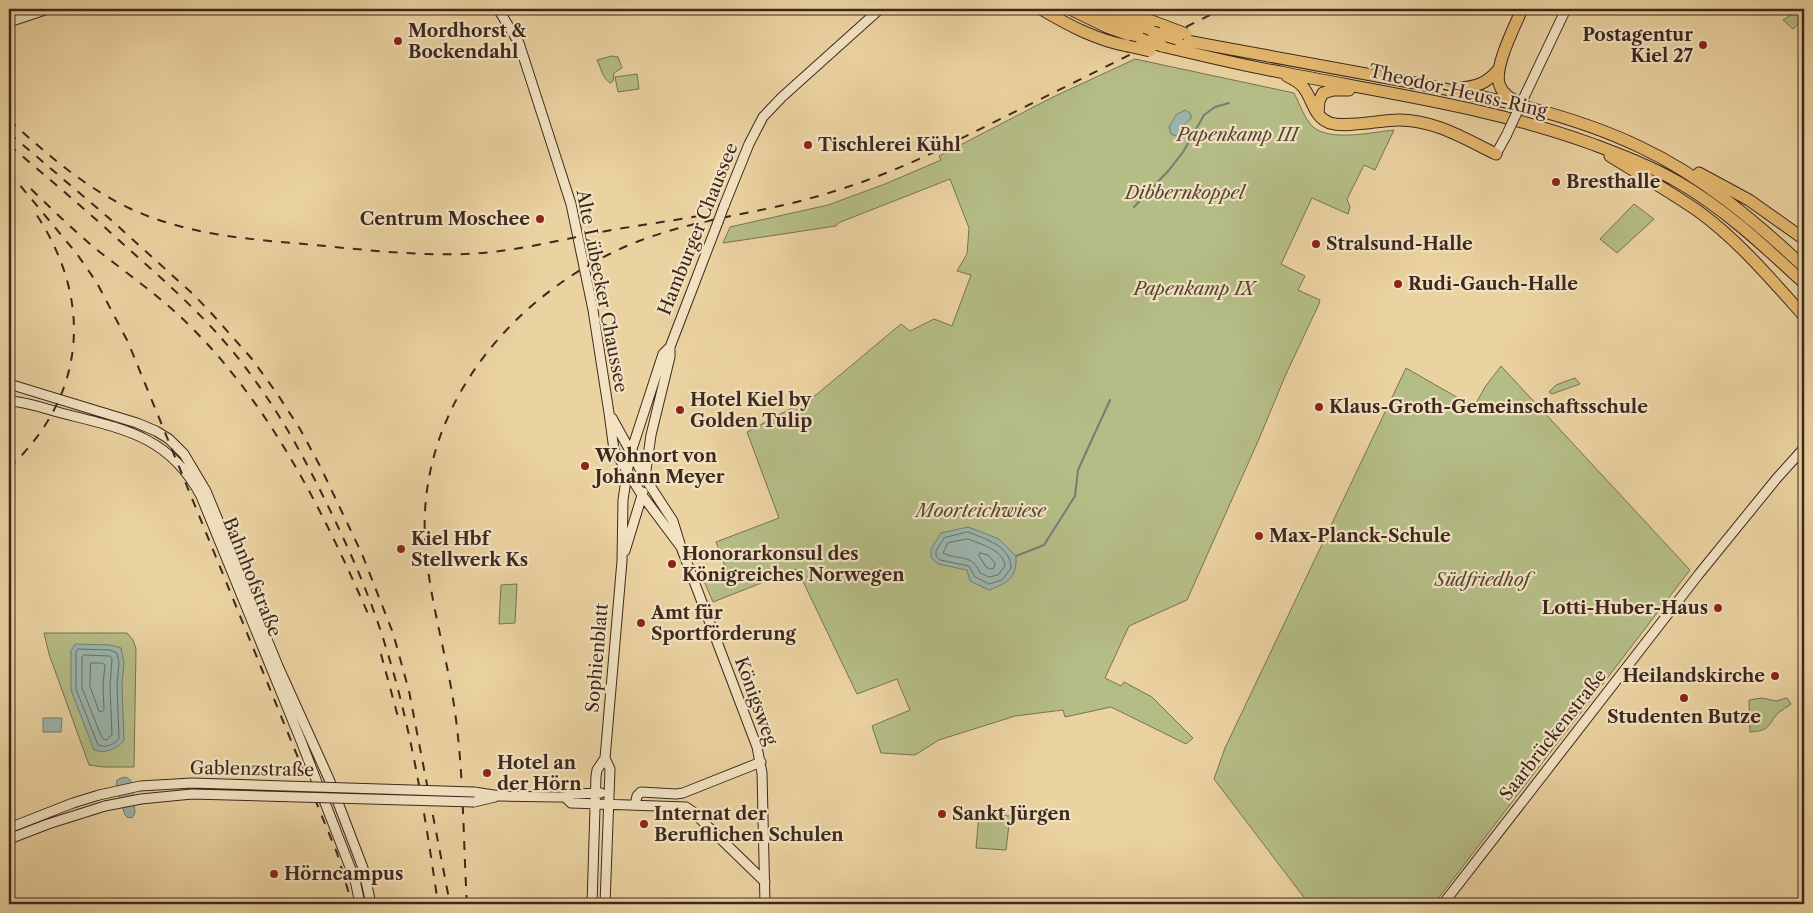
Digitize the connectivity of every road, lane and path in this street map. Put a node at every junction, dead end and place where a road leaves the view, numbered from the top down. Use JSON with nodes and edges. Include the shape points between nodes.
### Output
{"nodes":[{"id":1,"x":48,"y":9,"type":"edge"},
{"id":2,"x":498,"y":9,"type":"edge"},
{"id":3,"x":884,"y":9,"type":"edge"},
{"id":4,"x":1041,"y":9,"type":"edge"},
{"id":5,"x":1070,"y":9,"type":"edge"},
{"id":6,"x":1092,"y":9,"type":"edge"},
{"id":7,"x":1119,"y":9,"type":"edge"},
{"id":8,"x":1522,"y":9,"type":"edge"},
{"id":9,"x":1566,"y":9,"type":"edge"},
{"id":10,"x":877,"y":12,"type":"edge"},
{"id":11,"x":9,"y":22,"type":"edge"},
{"id":12,"x":1181,"y":37,"type":"junction"},
{"id":13,"x":1205,"y":56,"type":"junction"},
{"id":14,"x":1498,"y":70,"type":"junction"},
{"id":15,"x":1279,"y":72,"type":"junction"},
{"id":16,"x":1373,"y":89,"type":"junction"},
{"id":17,"x":1443,"y":89,"type":"junction"},
{"id":18,"x":1527,"y":108,"type":"junction"},
{"id":19,"x":1318,"y":114,"type":"junction"},
{"id":20,"x":1582,"y":140,"type":"junction"},
{"id":21,"x":1496,"y":154,"type":"joint"},
{"id":22,"x":1665,"y":159,"type":"junction"},
{"id":23,"x":1804,"y":239,"type":"edge"},
{"id":24,"x":1804,"y":267,"type":"edge"},
{"id":25,"x":1804,"y":283,"type":"edge"},
{"id":26,"x":1804,"y":316,"type":"edge"},
{"id":27,"x":670,"y":347,"type":"junction"},
{"id":28,"x":9,"y":384,"type":"edge"},
{"id":29,"x":9,"y":401,"type":"edge"},
{"id":30,"x":610,"y":413,"type":"junction"},
{"id":31,"x":1804,"y":448,"type":"edge"},
{"id":32,"x":630,"y":452,"type":"junction"},
{"id":33,"x":627,"y":473,"type":"junction"},
{"id":34,"x":645,"y":478,"type":"junction"},
{"id":35,"x":642,"y":495,"type":"junction"},
{"id":36,"x":681,"y":547,"type":"junction"},
{"id":37,"x":622,"y":561,"type":"junction"},
{"id":38,"x":605,"y":758,"type":"junction"},
{"id":39,"x":761,"y":762,"type":"junction"},
{"id":40,"x":596,"y":793,"type":"junction"},
{"id":41,"x":609,"y":793,"type":"junction"},
{"id":42,"x":500,"y":796,"type":"junction"},
{"id":43,"x":564,"y":797,"type":"junction"},
{"id":44,"x":596,"y":805,"type":"junction"},
{"id":45,"x":609,"y":805,"type":"junction"},
{"id":46,"x":635,"y":805,"type":"junction"},
{"id":47,"x":9,"y":828,"type":"edge"},
{"id":48,"x":9,"y":839,"type":"edge"},
{"id":49,"x":765,"y":882,"type":"junction"},
{"id":50,"x":360,"y":904,"type":"edge"},
{"id":51,"x":371,"y":904,"type":"edge"},
{"id":52,"x":592,"y":904,"type":"edge"},
{"id":53,"x":605,"y":904,"type":"edge"},
{"id":54,"x":765,"y":904,"type":"edge"},
{"id":55,"x":1442,"y":904,"type":"edge"}],
"edges":[{"from":1,"to":11,"type":"main road"},
{"from":2,"to":30,"type":"main road","name":"Alte Lübecker Chaussee","via":[[519,43],[571,204]]},
{"from":3,"to":10,"type":"main road","name":"Hamburger Chaussee"},
{"from":4,"to":13,"type":"highway","bridge":true,"via":[[1104,40],[1150,51]]},
{"from":5,"to":13,"type":"highway","name":"Theodor-Heuss-Ring","bridge":true,"via":[[1141,39]]},
{"from":6,"to":12,"type":"highway","name":"Theodor-Heuss-Ring","bridge":true,"via":[[1153,32]]},
{"from":7,"to":12,"type":"highway","bridge":true,"via":[[1165,26]]},
{"from":8,"to":14,"type":"highway"},
{"from":9,"to":21,"type":"main road","bridge":true},
{"from":10,"to":27,"type":"main road","name":"Hamburger Chaussee","bridge":true,"via":[[791,90],[767,121],[759,124]]},
{"from":12,"to":17,"type":"highway","name":"Theodor-Heuss-Ring"},
{"from":13,"to":15,"type":"highway","name":"Theodor-Heuss-Ring"},
{"from":14,"to":17,"type":"highway","via":[[1479,86]]},
{"from":14,"to":18,"type":"highway","via":[[1502,90]]},
{"from":15,"to":16,"type":"highway","name":"Theodor-Heuss-Ring"},
{"from":15,"to":19,"type":"highway","via":[[1302,86]]},
{"from":16,"to":19,"type":"highway","via":[[1327,92],[1321,96]]},
{"from":16,"to":20,"type":"highway","name":"Theodor-Heuss-Ring","via":[[1489,113]]},
{"from":17,"to":18,"type":"highway","name":"Theodor-Heuss-Ring"},
{"from":18,"to":22,"type":"highway","name":"Theodor-Heuss-Ring","via":[[1620,138]]},
{"from":19,"to":21,"type":"highway","via":[[1334,124],[1392,120],[1426,123],[1448,130]]},
{"from":20,"to":25,"type":"highway","name":"Theodor-Heuss-Ring","via":[[1678,182],[1730,218]]},
{"from":20,"to":26,"type":"highway","via":[[1699,212],[1740,246]]},
{"from":22,"to":23,"type":"highway","via":[[1736,192]]},
{"from":22,"to":24,"type":"highway","name":"Theodor-Heuss-Ring","via":[[1745,214]]},
{"from":27,"to":32,"type":"main road","name":"Hamburger Chaussee","via":[[663,354]]},
{"from":27,"to":34,"type":"main road","name":"Hamburger Chaussee"},
{"from":28,"to":51,"type":"main road","name":"Bahnhofstraße","via":[[137,423],[162,435],[184,454],[206,491],[278,666],[323,765],[363,868]]},
{"from":29,"to":50,"type":"main road","name":"Bahnhofstraße","via":[[131,432],[162,448],[187,472],[201,496],[249,613],[355,880]]},
{"from":30,"to":32,"type":"main road","name":"Alte Lübecker Chaussee"},
{"from":30,"to":33,"type":"main road","name":"Alte Lübecker Chaussee","via":[[614,450]]},
{"from":31,"to":55,"type":"main road","name":"Saarbrückenstraße","via":[[1699,574]]},
{"from":32,"to":33,"type":"main road","name":"Hamburger Chaussee"},
{"from":32,"to":34,"type":"main road","name":"Alte Lübecker Chaussee"},
{"from":33,"to":35,"type":"main road","name":"Alte Lübecker Chaussee"},
{"from":33,"to":37,"type":"main road","name":"Sophienblatt"},
{"from":34,"to":35,"type":"main road","name":"Hamburger Chaussee"},
{"from":34,"to":36,"type":"main road","name":"Königsweg","via":[[672,521]]},
{"from":35,"to":36,"type":"main road","name":"Königsweg"},
{"from":35,"to":37,"type":"main road","name":"Sophienblatt"},
{"from":36,"to":39,"type":"main road","name":"Königsweg"},
{"from":37,"to":38,"type":"main road","name":"Sophienblatt"},
{"from":38,"to":40,"type":"main road","name":"Sophienblatt","via":[[597,770]]},
{"from":38,"to":41,"type":"main road","name":"Sophienblatt","via":[[610,769]]},
{"from":39,"to":46,"type":"main road","via":[[683,793],[640,792]]},
{"from":39,"to":49,"type":"main road","name":"Königsweg"},
{"from":40,"to":41,"type":"main road","name":"Gablenzstraße"},
{"from":40,"to":43,"type":"main road","name":"Gablenzstraße"},
{"from":40,"to":44,"type":"main road","name":"Sophienblatt"},
{"from":41,"to":45,"type":"main road","name":"Sophienblatt"},
{"from":42,"to":43,"type":"main road","name":"Gablenzstraße"},
{"from":42,"to":47,"type":"main road","name":"Gablenzstraße","bridge":true,"via":[[474,792],[192,783],[140,786],[73,803]]},
{"from":42,"to":48,"type":"main road","name":"Gablenzstraße","bridge":true,"via":[[474,802],[192,794],[105,806]]},
{"from":43,"to":44,"type":"main road","name":"Gablenzstraße","via":[[571,803]]},
{"from":44,"to":45,"type":"main road","name":"Gablenzstraße"},
{"from":44,"to":52,"type":"main road","name":"Sophienblatt"},
{"from":45,"to":46,"type":"main road","name":"Gablenzstraße"},
{"from":45,"to":53,"type":"main road","name":"Sophienblatt"},
{"from":46,"to":49,"type":"main road","name":"Gablenzstraße","via":[[686,807]]},
{"from":49,"to":54,"type":"main road","name":"Königsweg"}]}
